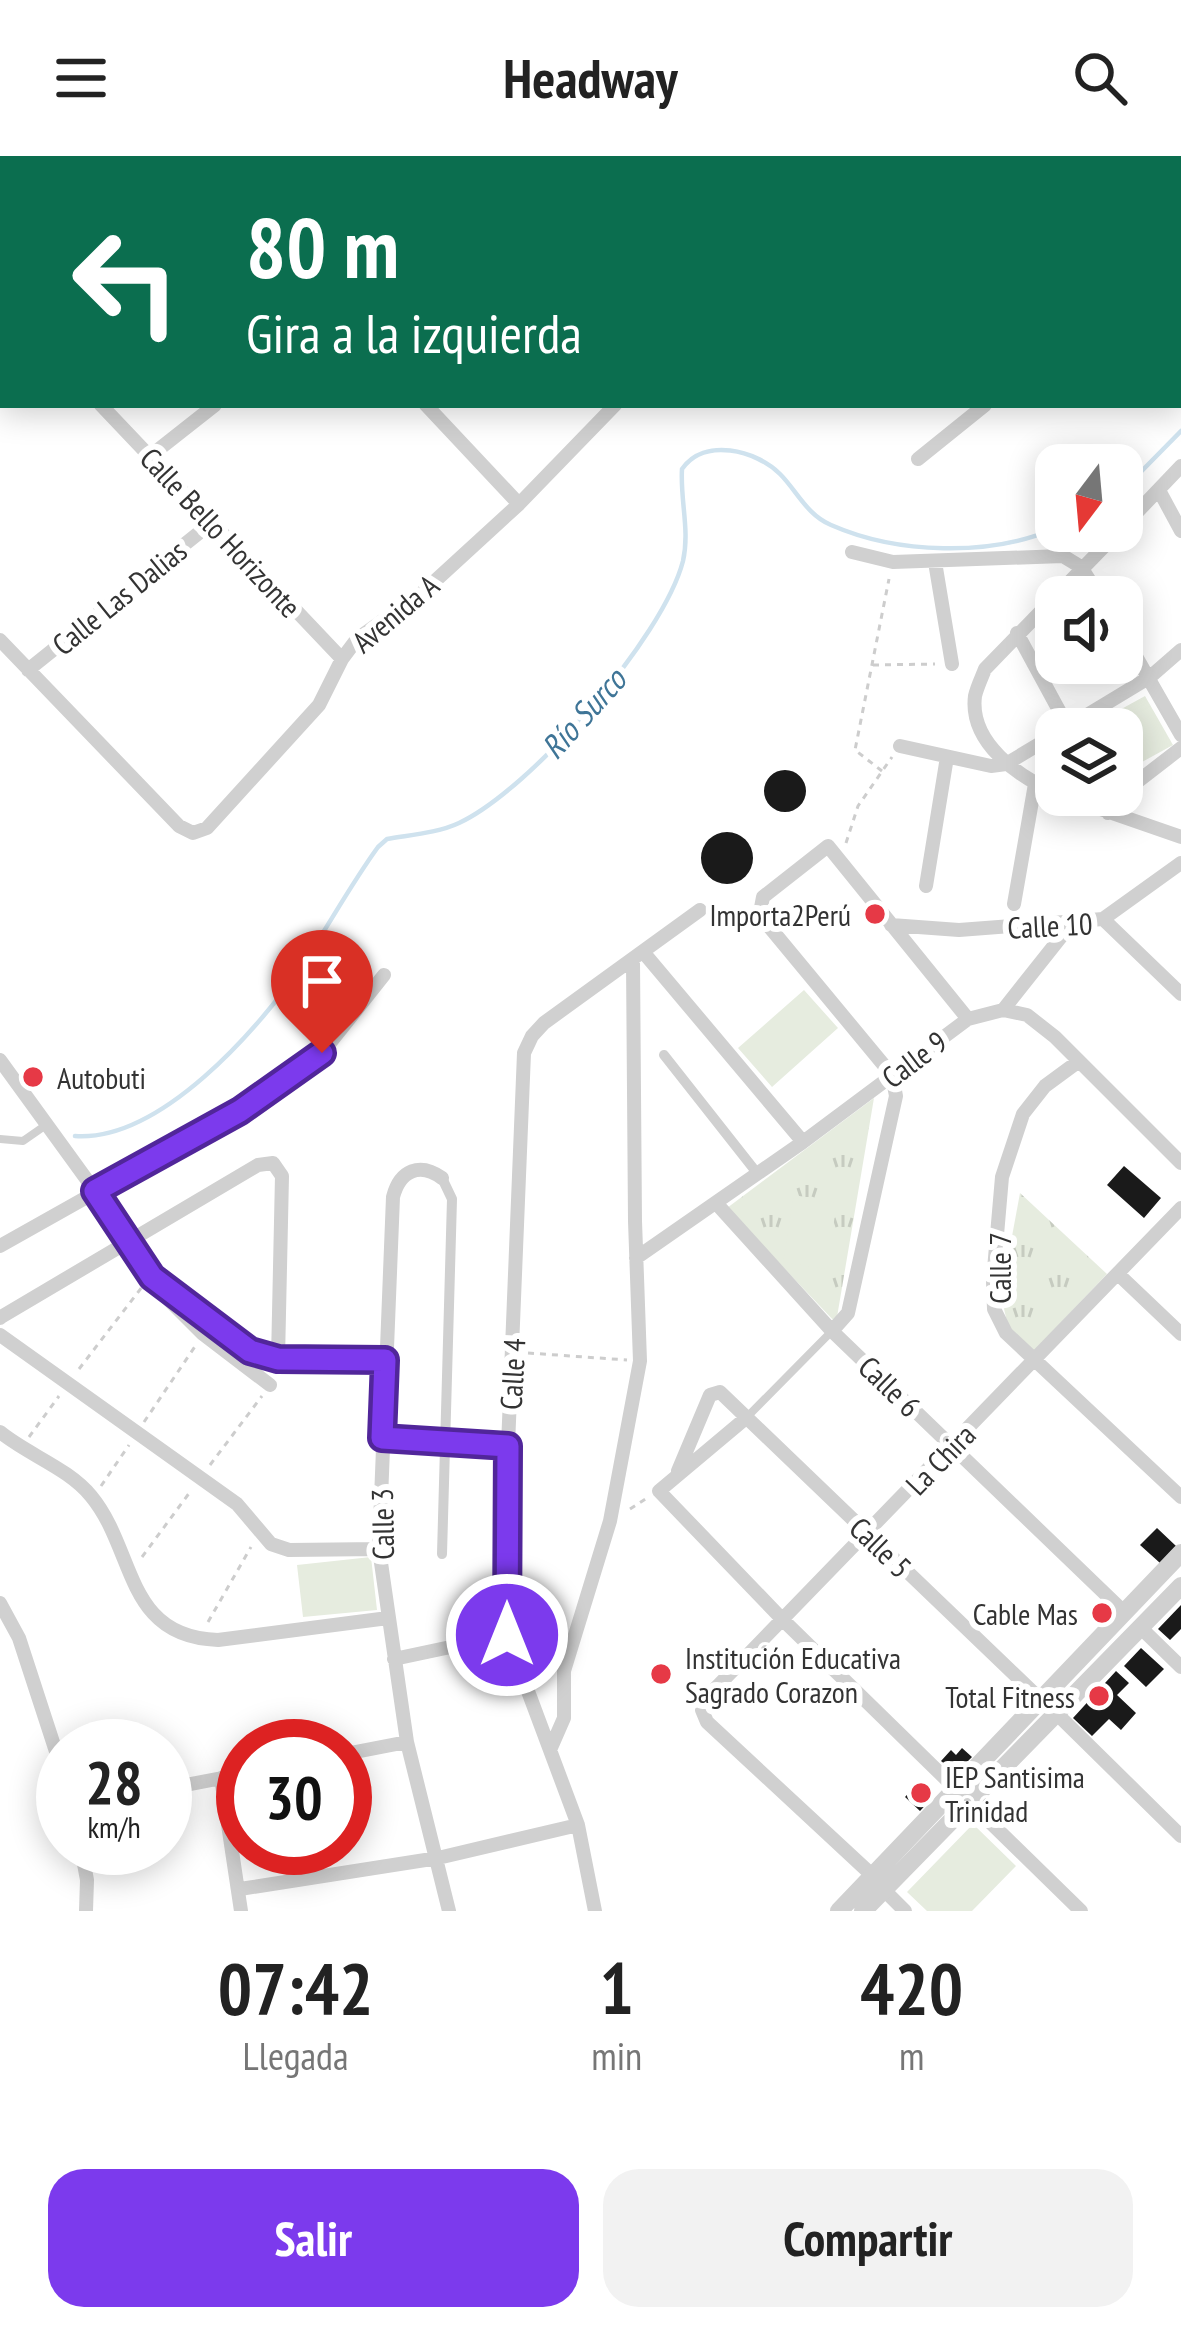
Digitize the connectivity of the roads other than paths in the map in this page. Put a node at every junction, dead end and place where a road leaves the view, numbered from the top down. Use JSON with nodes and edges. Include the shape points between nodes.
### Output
{"nodes":[{"id":1,"x":104,"y":408,"type":"edge"},
{"id":2,"x":211,"y":408,"type":"edge"},
{"id":3,"x":429,"y":408,"type":"edge"},
{"id":4,"x":612,"y":408,"type":"edge"},
{"id":5,"x":981,"y":408,"type":"edge"},
{"id":6,"x":149,"y":457,"type":"junction"},
{"id":7,"x":917,"y":459,"type":"dead end"},
{"id":8,"x":1181,"y":466,"type":"edge"},
{"id":9,"x":1160,"y":491,"type":"junction"},
{"id":10,"x":519,"y":504,"type":"junction"},
{"id":11,"x":1143,"y":508,"type":"edge"},
{"id":12,"x":210,"y":524,"type":"junction"},
{"id":13,"x":1181,"y":531,"type":"edge"},
{"id":14,"x":852,"y":552,"type":"dead end"},
{"id":15,"x":1098,"y":552,"type":"edge"},
{"id":16,"x":935,"y":562,"type":"junction"},
{"id":17,"x":1082,"y":567,"type":"junction"},
{"id":18,"x":1087,"y":576,"type":"edge"},
{"id":19,"x":1017,"y":633,"type":"junction"},
{"id":20,"x":0,"y":640,"type":"edge"},
{"id":21,"x":1181,"y":650,"type":"edge"},
{"id":22,"x":342,"y":658,"type":"junction"},
{"id":23,"x":952,"y":664,"type":"road end"},
{"id":24,"x":1143,"y":666,"type":"edge"},
{"id":25,"x":28,"y":670,"type":"junction"},
{"id":26,"x":1150,"y":677,"type":"junction"},
{"id":27,"x":1053,"y":708,"type":"edge"},
{"id":28,"x":1099,"y":708,"type":"edge"},
{"id":29,"x":1181,"y":735,"type":"edge"},
{"id":30,"x":900,"y":746,"type":"road end"},
{"id":31,"x":1035,"y":747,"type":"edge"},
{"id":32,"x":1181,"y":748,"type":"edge"},
{"id":33,"x":947,"y":757,"type":"junction"},
{"id":34,"x":1006,"y":764,"type":"junction"},
{"id":35,"x":1143,"y":777,"type":"edge"},
{"id":36,"x":1035,"y":784,"type":"joint"},
{"id":37,"x":1117,"y":816,"type":"edge"},
{"id":38,"x":1181,"y":837,"type":"edge"},
{"id":39,"x":1181,"y":863,"type":"edge"},
{"id":40,"x":926,"y":886,"type":"dead end"},
{"id":41,"x":1014,"y":904,"type":"dead end"},
{"id":42,"x":700,"y":910,"type":"dead end"},
{"id":43,"x":1103,"y":919,"type":"junction"},
{"id":44,"x":1072,"y":923,"type":"junction"},
{"id":45,"x":891,"y":925,"type":"junction"},
{"id":46,"x":639,"y":957,"type":"junction"},
{"id":47,"x":384,"y":974,"type":"dead end"},
{"id":48,"x":1181,"y":994,"type":"edge"},
{"id":49,"x":1003,"y":1010,"type":"junction"},
{"id":50,"x":968,"y":1019,"type":"junction"},
{"id":51,"x":664,"y":1055,"type":"dead end"},
{"id":52,"x":0,"y":1060,"type":"edge"},
{"id":53,"x":1079,"y":1061,"type":"junction"},
{"id":54,"x":892,"y":1076,"type":"junction"},
{"id":55,"x":47,"y":1124,"type":"junction"},
{"id":56,"x":0,"y":1139,"type":"edge"},
{"id":57,"x":802,"y":1142,"type":"junction"},
{"id":58,"x":1181,"y":1163,"type":"edge"},
{"id":59,"x":757,"y":1173,"type":"junction"},
{"id":60,"x":442,"y":1178,"type":"joint"},
{"id":61,"x":95,"y":1191,"type":"junction"},
{"id":62,"x":716,"y":1203,"type":"junction"},
{"id":63,"x":1181,"y":1208,"type":"edge"},
{"id":64,"x":129,"y":1241,"type":"junction"},
{"id":65,"x":0,"y":1246,"type":"edge"},
{"id":66,"x":636,"y":1258,"type":"junction"},
{"id":67,"x":1118,"y":1274,"type":"junction"},
{"id":68,"x":152,"y":1277,"type":"junction"},
{"id":69,"x":0,"y":1318,"type":"edge"},
{"id":70,"x":832,"y":1330,"type":"junction"},
{"id":71,"x":1181,"y":1334,"type":"edge"},
{"id":72,"x":0,"y":1335,"type":"edge"},
{"id":73,"x":278,"y":1359,"type":"junction"},
{"id":74,"x":385,"y":1360,"type":"junction"},
{"id":75,"x":1036,"y":1360,"type":"junction"},
{"id":76,"x":270,"y":1385,"type":"dead end"},
{"id":77,"x":746,"y":1418,"type":"junction"},
{"id":78,"x":0,"y":1432,"type":"edge"},
{"id":79,"x":382,"y":1438,"type":"junction"},
{"id":80,"x":445,"y":1443,"type":"junction"},
{"id":81,"x":508,"y":1446,"type":"junction"},
{"id":82,"x":953,"y":1446,"type":"junction"},
{"id":83,"x":675,"y":1477,"type":"junction"},
{"id":84,"x":1181,"y":1497,"type":"edge"},
{"id":85,"x":866,"y":1534,"type":"junction"},
{"id":86,"x":379,"y":1549,"type":"junction"},
{"id":87,"x":1181,"y":1553,"type":"edge"},
{"id":88,"x":442,"y":1554,"type":"dead end"},
{"id":89,"x":1181,"y":1586,"type":"edge"},
{"id":90,"x":0,"y":1603,"type":"edge"},
{"id":91,"x":1123,"y":1611,"type":"junction"},
{"id":92,"x":388,"y":1618,"type":"junction"},
{"id":93,"x":782,"y":1618,"type":"junction"},
{"id":94,"x":1141,"y":1628,"type":"junction"},
{"id":95,"x":507,"y":1635,"type":"junction"},
{"id":96,"x":394,"y":1659,"type":"junction"},
{"id":97,"x":1181,"y":1667,"type":"edge"},
{"id":98,"x":1039,"y":1698,"type":"junction"},
{"id":99,"x":1058,"y":1715,"type":"junction"},
{"id":100,"x":45,"y":1719,"type":"edge"},
{"id":101,"x":407,"y":1742,"type":"junction"},
{"id":102,"x":372,"y":1749,"type":"edge"},
{"id":103,"x":550,"y":1750,"type":"junction"},
{"id":104,"x":955,"y":1787,"type":"junction"},
{"id":105,"x":971,"y":1802,"type":"junction"},
{"id":106,"x":578,"y":1825,"type":"junction"},
{"id":107,"x":1181,"y":1836,"type":"edge"},
{"id":108,"x":438,"y":1858,"type":"junction"},
{"id":109,"x":86,"y":1875,"type":"edge"},
{"id":110,"x":238,"y":1875,"type":"edge"},
{"id":111,"x":878,"y":1883,"type":"junction"},
{"id":112,"x":240,"y":1889,"type":"junction"},
{"id":113,"x":86,"y":1911,"type":"edge"},
{"id":114,"x":242,"y":1911,"type":"edge"},
{"id":115,"x":449,"y":1911,"type":"edge"},
{"id":116,"x":596,"y":1911,"type":"edge"},
{"id":117,"x":839,"y":1911,"type":"edge"},
{"id":118,"x":863,"y":1911,"type":"edge"},
{"id":119,"x":905,"y":1911,"type":"edge"},
{"id":120,"x":1081,"y":1911,"type":"edge"}],
"edges":[{"from":1,"to":6,"type":"street","name":"Calle Bello Horizonte"},
{"from":2,"to":6,"type":"street"},
{"from":3,"to":10,"type":"street"},
{"from":4,"to":10,"type":"street","name":"Avenida A"},
{"from":5,"to":7,"type":"street"},
{"from":6,"to":12,"type":"street","name":"Calle Bello Horizonte"},
{"from":8,"to":9,"type":"street"},
{"from":9,"to":11,"type":"street"},
{"from":9,"to":13,"type":"street"},
{"from":10,"to":22,"type":"street","name":"Avenida A"},
{"from":12,"to":22,"type":"street","name":"Calle Bello Horizonte"},
{"from":12,"to":25,"type":"street","name":"Calle Las Dalias"},
{"from":14,"to":16,"type":"street"},
{"from":15,"to":17,"type":"street"},
{"from":16,"to":17,"type":"street","via":[[1041,555]]},
{"from":16,"to":23,"type":"street"},
{"from":17,"to":18,"type":"street"},
{"from":17,"to":19,"type":"street"},
{"from":19,"to":27,"type":"street"},
{"from":19,"to":34,"type":"street","via":[[985,669],[974,699],[983,734]]},
{"from":20,"to":25,"type":"street"},
{"from":21,"to":26,"type":"street"},
{"from":22,"to":25,"type":"street","name":"Avenida A","via":[[319,705],[207,828],[193,832]]},
{"from":24,"to":26,"type":"street"},
{"from":26,"to":28,"type":"street"},
{"from":26,"to":29,"type":"street"},
{"from":30,"to":33,"type":"street"},
{"from":31,"to":34,"type":"street"},
{"from":32,"to":35,"type":"street"},
{"from":33,"to":34,"type":"street"},
{"from":33,"to":40,"type":"street"},
{"from":34,"to":36,"type":"street"},
{"from":36,"to":41,"type":"street"},
{"from":37,"to":38,"type":"street"},
{"from":39,"to":43,"type":"street"},
{"from":42,"to":46,"type":"street","name":"Calle 4"},
{"from":43,"to":44,"type":"street","name":"Calle 10"},
{"from":43,"to":48,"type":"street","name":"Calle 10"},
{"from":44,"to":45,"type":"street","name":"Calle 10"},
{"from":44,"to":49,"type":"street"},
{"from":45,"to":50,"type":"street"},
{"from":45,"to":54,"type":"street","via":[[828,846],[763,897],[760,914]]},
{"from":46,"to":57,"type":"street"},
{"from":46,"to":66,"type":"street"},
{"from":46,"to":81,"type":"street","name":"Calle 4","via":[[544,1024],[524,1053]]},
{"from":47,"to":61,"type":"street","via":[[322,1053],[291,1077]]},
{"from":49,"to":50,"type":"street","name":"Calle 9"},
{"from":49,"to":53,"type":"street","via":[[1027,1015]]},
{"from":50,"to":54,"type":"street","name":"Calle 9"},
{"from":51,"to":59,"type":"street"},
{"from":52,"to":55,"type":"street"},
{"from":53,"to":58,"type":"street"},
{"from":53,"to":75,"type":"street","name":"Calle 7","via":[[1023,1114],[1002,1177],[994,1309]]},
{"from":54,"to":57,"type":"street","name":"Calle 9"},
{"from":54,"to":70,"type":"street","via":[[896,1096],[848,1313]]},
{"from":55,"to":56,"type":"lane","via":[[23,1141]]},
{"from":55,"to":61,"type":"street"},
{"from":57,"to":59,"type":"street","name":"Calle 9"},
{"from":59,"to":62,"type":"street","name":"Calle 9"},
{"from":60,"to":74,"type":"street","name":"Calle 3","via":[[420,1168],[396,1186]]},
{"from":60,"to":80,"type":"street","via":[[452,1199]]},
{"from":61,"to":64,"type":"street"},
{"from":61,"to":65,"type":"street"},
{"from":62,"to":66,"type":"street","name":"Calle 9"},
{"from":62,"to":70,"type":"street","name":"Calle 6"},
{"from":63,"to":67,"type":"street","name":"La Chira"},
{"from":64,"to":68,"type":"street"},
{"from":64,"to":69,"type":"street"},
{"from":64,"to":73,"type":"street","via":[[273,1163],[282,1175]]},
{"from":66,"to":103,"type":"street","via":[[640,1360],[610,1521],[564,1671],[564,1718]]},
{"from":67,"to":71,"type":"street"},
{"from":67,"to":75,"type":"street","name":"La Chira"},
{"from":68,"to":73,"type":"street","via":[[250,1351]]},
{"from":68,"to":76,"type":"street","via":[[203,1334]]},
{"from":70,"to":77,"type":"lane"},
{"from":70,"to":82,"type":"street","name":"Calle 6"},
{"from":72,"to":86,"type":"street","via":[[237,1504],[271,1544]]},
{"from":73,"to":74,"type":"lane"},
{"from":74,"to":79,"type":"street","name":"Calle 3"},
{"from":75,"to":82,"type":"street","name":"La Chira"},
{"from":75,"to":84,"type":"street","name":"Calle 7"},
{"from":77,"to":83,"type":"street"},
{"from":77,"to":83,"type":"street","name":"Calle 5","via":[[724,1394],[710,1396]]},
{"from":77,"to":85,"type":"street","name":"Calle 5"},
{"from":78,"to":92,"type":"street","via":[[93,1498],[141,1601],[168,1626],[198,1639]]},
{"from":79,"to":80,"type":"street"},
{"from":79,"to":86,"type":"street","name":"Calle 3"},
{"from":80,"to":81,"type":"street"},
{"from":80,"to":88,"type":"street"},
{"from":81,"to":95,"type":"street","name":"Calle 4"},
{"from":82,"to":85,"type":"street","name":"La Chira"},
{"from":82,"to":91,"type":"street","name":"Calle 6"},
{"from":83,"to":93,"type":"street","via":[[659,1491]]},
{"from":85,"to":93,"type":"street","name":"La Chira"},
{"from":85,"to":98,"type":"street","name":"Calle 5"},
{"from":86,"to":92,"type":"street","name":"Calle 3"},
{"from":87,"to":91,"type":"street"},
{"from":89,"to":94,"type":"street"},
{"from":90,"to":100,"type":"street"},
{"from":91,"to":98,"type":"street"},
{"from":92,"to":96,"type":"street","name":"Calle 3"},
{"from":93,"to":104,"type":"street"},
{"from":93,"to":111,"type":"street","name":"La Chira","via":[[702,1710]]},
{"from":94,"to":97,"type":"street"},
{"from":94,"to":99,"type":"street"},
{"from":95,"to":96,"type":"street"},
{"from":95,"to":103,"type":"street","name":"Calle 4"},
{"from":96,"to":101,"type":"street","name":"Calle 3"},
{"from":98,"to":104,"type":"street"},
{"from":99,"to":105,"type":"street"},
{"from":99,"to":107,"type":"street"},
{"from":101,"to":102,"type":"street"},
{"from":101,"to":108,"type":"street","name":"Calle 3"},
{"from":103,"to":106,"type":"street","name":"Calle 4"},
{"from":104,"to":105,"type":"street"},
{"from":104,"to":111,"type":"street"},
{"from":105,"to":111,"type":"street"},
{"from":105,"to":120,"type":"street"},
{"from":106,"to":108,"type":"street"},
{"from":106,"to":116,"type":"street","name":"Calle 4"},
{"from":108,"to":112,"type":"street"},
{"from":108,"to":115,"type":"street","name":"Calle 3"},
{"from":109,"to":113,"type":"street"},
{"from":110,"to":112,"type":"street"},
{"from":111,"to":117,"type":"street"},
{"from":111,"to":118,"type":"street"},
{"from":111,"to":119,"type":"street"},
{"from":112,"to":114,"type":"street"}]}
